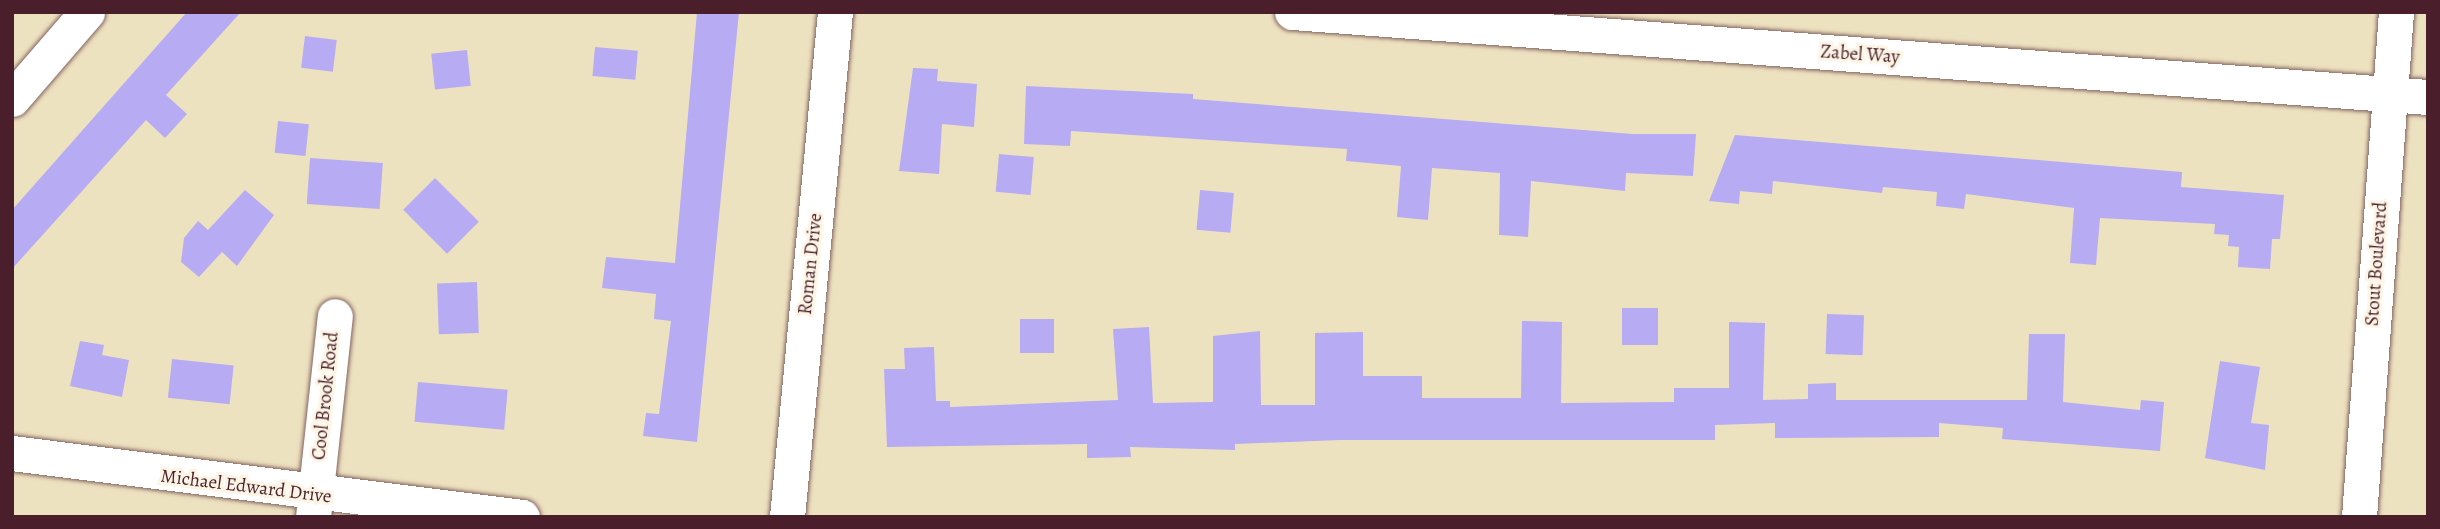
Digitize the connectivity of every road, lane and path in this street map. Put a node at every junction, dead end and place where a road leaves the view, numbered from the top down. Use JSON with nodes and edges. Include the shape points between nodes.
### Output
{"nodes":[{"id":1,"x":87,"y":12,"type":"edge"},
{"id":2,"x":835,"y":12,"type":"edge"},
{"id":3,"x":1292,"y":12,"type":"edge"},
{"id":4,"x":2396,"y":12,"type":"edge"},
{"id":5,"x":2390,"y":94,"type":"junction"},
{"id":6,"x":2428,"y":97,"type":"edge"},
{"id":7,"x":12,"y":99,"type":"edge"},
{"id":8,"x":335,"y":316,"type":"dead end"},
{"id":9,"x":12,"y":453,"type":"edge"},
{"id":10,"x":314,"y":506,"type":"edge"},
{"id":11,"x":522,"y":517,"type":"edge"},
{"id":12,"x":787,"y":517,"type":"edge"},
{"id":13,"x":2359,"y":517,"type":"edge"}],
"edges":[{"from":1,"to":7,"type":"street"},
{"from":2,"to":12,"type":"street","name":"Roman Drive"},
{"from":3,"to":5,"type":"street","name":"Zabel Way"},
{"from":4,"to":5,"type":"street","name":"Stout Boulevard"},
{"from":5,"to":6,"type":"street","name":"Zabel Way"},
{"from":5,"to":13,"type":"street","name":"Stout Boulevard"},
{"from":8,"to":10,"type":"street","name":"Cool Brook Road"},
{"from":9,"to":10,"type":"street","name":"Michael Edward Drive"},
{"from":10,"to":11,"type":"street","name":"Michael Edward Drive"}]}
